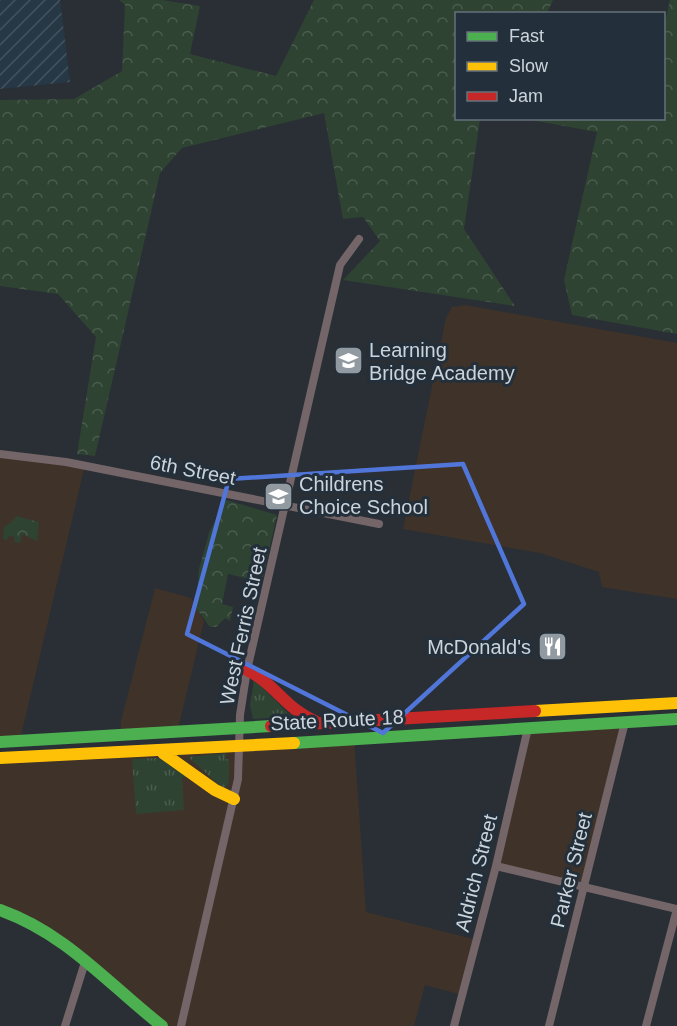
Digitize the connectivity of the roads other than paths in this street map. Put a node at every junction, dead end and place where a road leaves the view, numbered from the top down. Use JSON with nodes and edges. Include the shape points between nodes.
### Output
{"nodes":[{"id":1,"x":359,"y":239,"type":"dead end"},
{"id":2,"x":0,"y":454,"type":"edge"},
{"id":3,"x":287,"y":505,"type":"junction"},
{"id":4,"x":379,"y":524,"type":"dead end"},
{"id":5,"x":247,"y":670,"type":"junction"},
{"id":6,"x":677,"y":703,"type":"edge"},
{"id":7,"x":677,"y":719,"type":"edge"},
{"id":8,"x":625,"y":722,"type":"junction"},
{"id":9,"x":321,"y":723,"type":"junction"},
{"id":10,"x":528,"y":728,"type":"junction"},
{"id":11,"x":240,"y":729,"type":"junction"},
{"id":12,"x":0,"y":742,"type":"edge"},
{"id":13,"x":240,"y":745,"type":"junction"},
{"id":14,"x":160,"y":751,"type":"junction"},
{"id":15,"x":0,"y":758,"type":"edge"},
{"id":16,"x":234,"y":799,"type":"junction"},
{"id":17,"x":496,"y":866,"type":"junction"},
{"id":18,"x":584,"y":889,"type":"junction"},
{"id":19,"x":677,"y":909,"type":"edge"},
{"id":20,"x":0,"y":910,"type":"edge"},
{"id":21,"x":86,"y":959,"type":"junction"},
{"id":22,"x":65,"y":1026,"type":"edge"},
{"id":23,"x":162,"y":1026,"type":"edge"},
{"id":24,"x":181,"y":1026,"type":"edge"},
{"id":25,"x":454,"y":1026,"type":"edge"},
{"id":26,"x":549,"y":1026,"type":"edge"},
{"id":27,"x":646,"y":1026,"type":"edge"}],
"edges":[{"from":1,"to":3,"type":"street","name":"West Ferris Street","via":[[340,265]]},
{"from":2,"to":3,"type":"street","name":"6th Street","via":[[44,458]]},
{"from":3,"to":4,"type":"street","name":"6th Street"},
{"from":3,"to":5,"type":"street","name":"West Ferris Street"},
{"from":5,"to":9,"type":"main road","via":[[267,679],[293,711]]},
{"from":5,"to":11,"type":"street","name":"West Ferris Street"},
{"from":6,"to":9,"type":"main road","name":"State Route 18"},
{"from":7,"to":8,"type":"main road","name":"State Route 18"},
{"from":8,"to":10,"type":"main road","name":"State Route 18"},
{"from":8,"to":18,"type":"street","name":"Parker Street"},
{"from":9,"to":11,"type":"main road","name":"State Route 18"},
{"from":10,"to":13,"type":"main road","name":"State Route 18"},
{"from":10,"to":17,"type":"street","name":"Aldrich Street"},
{"from":11,"to":12,"type":"main road","name":"State Route 18"},
{"from":11,"to":13,"type":"street","name":"West Ferris Street"},
{"from":13,"to":14,"type":"main road","name":"State Route 18"},
{"from":13,"to":16,"type":"street","name":"West Ferris Street"},
{"from":14,"to":15,"type":"main road","name":"State Route 18"},
{"from":14,"to":16,"type":"main road","via":[[183,762],[219,793]]},
{"from":16,"to":24,"type":"street","name":"West Ferris Street"},
{"from":17,"to":18,"type":"street"},
{"from":17,"to":25,"type":"street","name":"Aldrich Street"},
{"from":18,"to":19,"type":"street"},
{"from":18,"to":26,"type":"street","name":"Parker Street"},
{"from":19,"to":27,"type":"street"},
{"from":20,"to":21,"type":"main road","via":[[55,934]]},
{"from":21,"to":22,"type":"street"},
{"from":21,"to":23,"type":"main road","via":[[135,1007]]}]}
